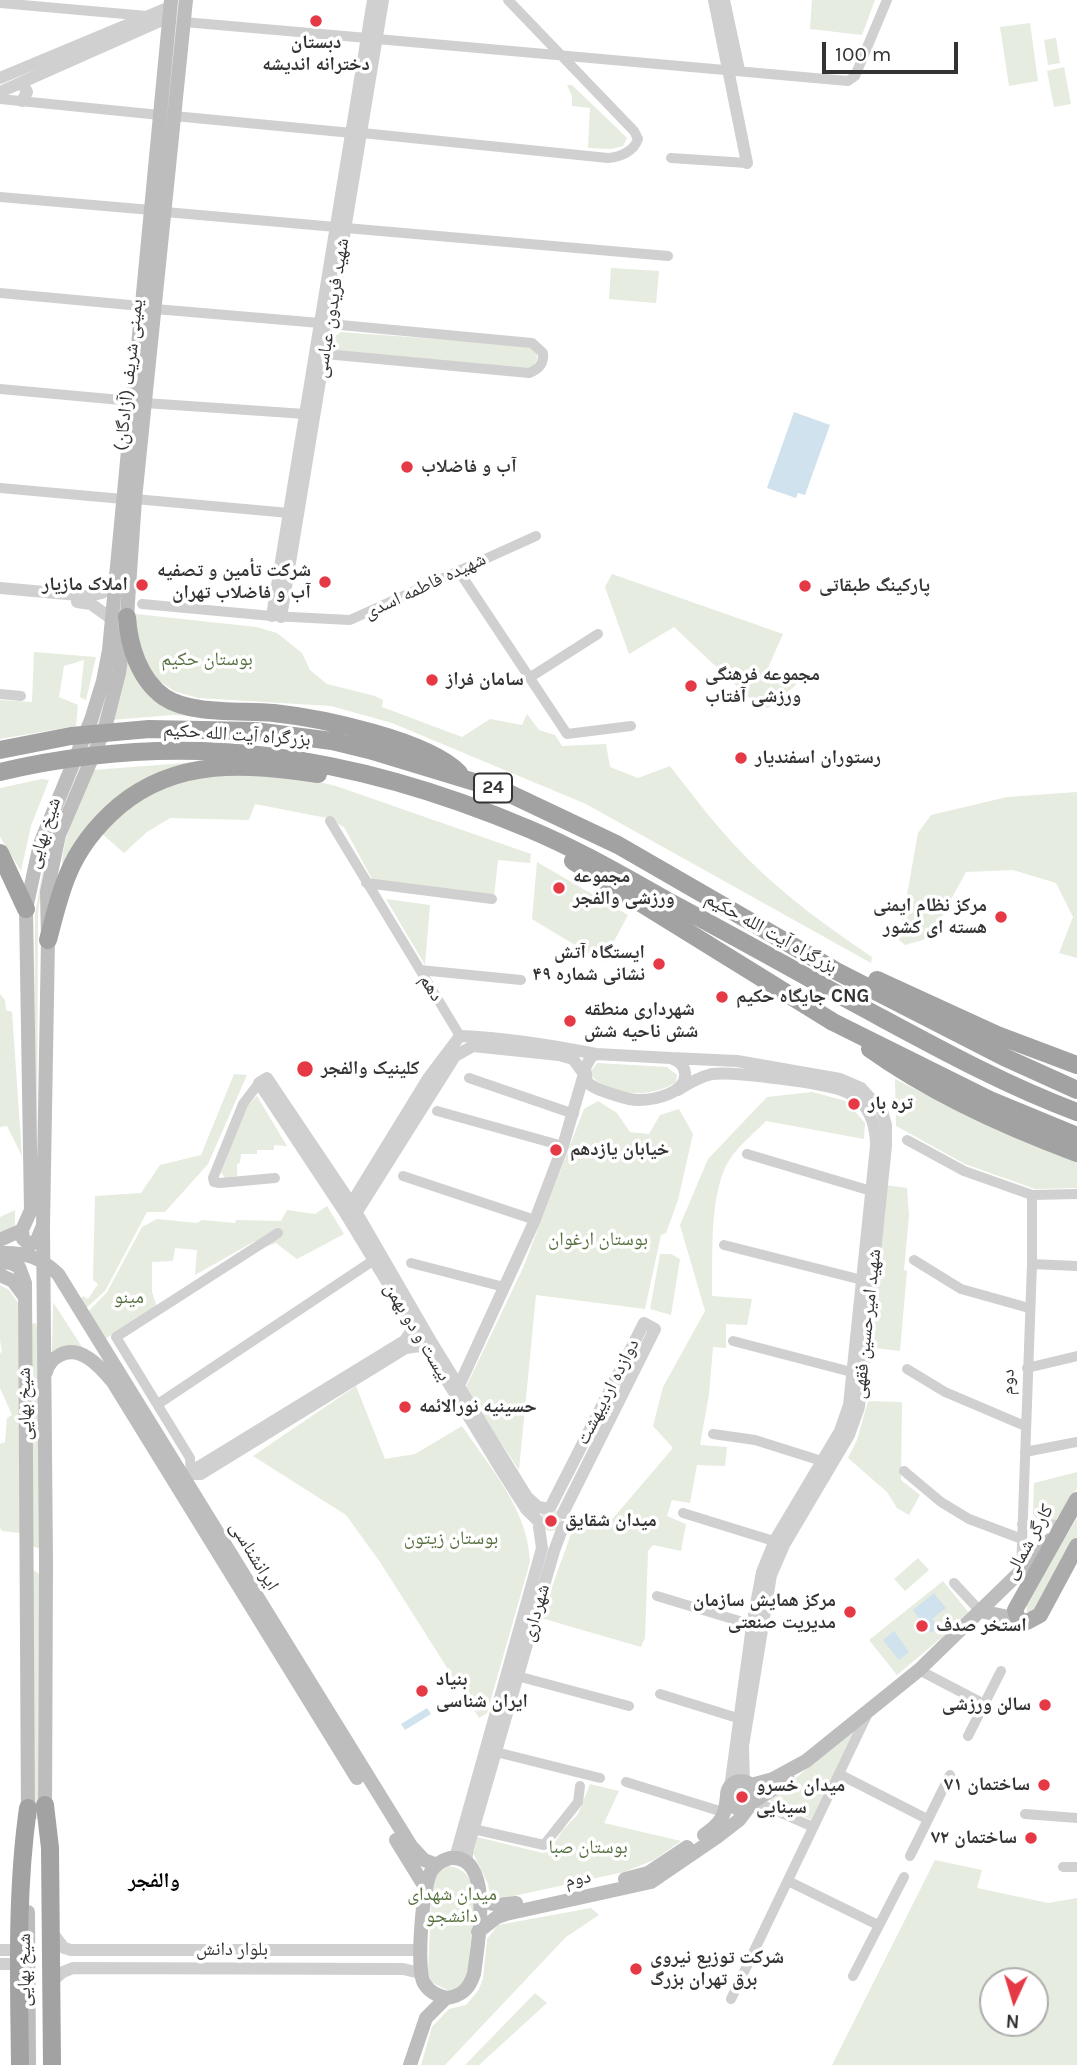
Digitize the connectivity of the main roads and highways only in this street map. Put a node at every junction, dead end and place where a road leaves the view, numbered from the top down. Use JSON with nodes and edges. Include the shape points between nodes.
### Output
{"nodes":[{"id":1,"x":186,"y":0,"type":"edge"},
{"id":2,"x":170,"y":8,"type":"edge"},
{"id":3,"x":167,"y":115,"type":"junction"},
{"id":4,"x":129,"y":499,"type":"junction"},
{"id":5,"x":120,"y":618,"type":"junction"},
{"id":6,"x":74,"y":743,"type":"junction"},
{"id":7,"x":0,"y":750,"type":"edge"},
{"id":8,"x":104,"y":752,"type":"junction"},
{"id":9,"x":0,"y":772,"type":"edge"},
{"id":10,"x":467,"y":780,"type":"junction"},
{"id":11,"x":446,"y":798,"type":"junction"},
{"id":12,"x":531,"y":830,"type":"junction"},
{"id":13,"x":0,"y":853,"type":"edge"},
{"id":14,"x":26,"y":909,"type":"junction"},
{"id":15,"x":48,"y":940,"type":"junction"},
{"id":16,"x":827,"y":964,"type":"junction"},
{"id":17,"x":833,"y":1022,"type":"junction"},
{"id":18,"x":1077,"y":1065,"type":"edge"},
{"id":19,"x":1077,"y":1090,"type":"edge"},
{"id":20,"x":1077,"y":1111,"type":"edge"},
{"id":21,"x":1077,"y":1136,"type":"edge"},
{"id":22,"x":1077,"y":1153,"type":"edge"},
{"id":23,"x":43,"y":1226,"type":"junction"},
{"id":24,"x":22,"y":1230,"type":"junction"},
{"id":25,"x":0,"y":1240,"type":"edge"},
{"id":26,"x":0,"y":1253,"type":"edge"},
{"id":27,"x":44,"y":1261,"type":"junction"},
{"id":28,"x":0,"y":1262,"type":"edge"},
{"id":29,"x":0,"y":1275,"type":"edge"},
{"id":30,"x":25,"y":1302,"type":"junction"},
{"id":31,"x":26,"y":1335,"type":"junction"},
{"id":32,"x":44,"y":1380,"type":"junction"},
{"id":33,"x":184,"y":1480,"type":"junction"},
{"id":34,"x":1077,"y":1500,"type":"edge"},
{"id":35,"x":1063,"y":1525,"type":"junction"},
{"id":36,"x":1077,"y":1546,"type":"edge"},
{"id":37,"x":28,"y":1561,"type":"junction"},
{"id":38,"x":46,"y":1561,"type":"junction"},
{"id":39,"x":980,"y":1611,"type":"junction"},
{"id":40,"x":1018,"y":1612,"type":"junction"},
{"id":41,"x":292,"y":1665,"type":"junction"},
{"id":42,"x":806,"y":1761,"type":"junction"},
{"id":43,"x":747,"y":1783,"type":"junction"},
{"id":44,"x":728,"y":1792,"type":"junction"},
{"id":45,"x":752,"y":1804,"type":"junction"},
{"id":46,"x":36,"y":1806,"type":"junction"},
{"id":47,"x":437,"y":1865,"type":"junction"},
{"id":48,"x":425,"y":1887,"type":"junction"},
{"id":49,"x":480,"y":1901,"type":"junction"},
{"id":50,"x":478,"y":1932,"type":"junction"},
{"id":51,"x":48,"y":1933,"type":"junction"},
{"id":52,"x":446,"y":1998,"type":"junction"},
{"id":53,"x":20,"y":2065,"type":"edge"},
{"id":54,"x":29,"y":2065,"type":"edge"},
{"id":55,"x":44,"y":2065,"type":"edge"},
{"id":56,"x":52,"y":2065,"type":"edge"},
{"id":57,"x":410,"y":2065,"type":"edge"}],
"edges":[{"from":1,"to":3,"type":"main road","name":"یمینی شریف (آزادگان)"},
{"from":2,"to":3,"type":"main road","name":"یمینی شریف (آزادگان)"},
{"from":3,"to":4,"type":"main road","name":"یمینی شریف (آزادگان)"},
{"from":4,"to":5,"type":"main road","name":"یمینی شریف (آزادگان)"},
{"from":4,"to":5,"type":"main road","name":"یمینی شریف (آزادگان)","via":[[115,583]]},
{"from":5,"to":6,"type":"main road","name":"یمینی شریف (آزادگان)","via":[[91,720]]},
{"from":5,"to":8,"type":"main road","name":"یمینی شریف (آزادگان)"},
{"from":5,"to":10,"type":"highway","via":[[142,674],[174,703],[351,726],[449,762]]},
{"from":6,"to":7,"type":"highway","number":"24"},
{"from":6,"to":10,"type":"highway","name":"بزرگراه آیت الله حکیم","number":"24","via":[[122,732],[256,731],[332,741]]},
{"from":6,"to":14,"type":"main road","name":"شیخ بهایی","via":[[40,844]]},
{"from":8,"to":9,"type":"highway","number":"24"},
{"from":8,"to":11,"type":"highway","name":"بزرگراه آیت الله حکیم","number":"24","via":[[187,750],[291,758],[366,772]]},
{"from":8,"to":15,"type":"main road","name":"شیخ بهایی","via":[[54,853],[47,892]]},
{"from":10,"to":16,"type":"highway","name":"بزرگراه آیت الله حکیم","number":"24","via":[[504,791],[618,845]]},
{"from":11,"to":12,"type":"highway","name":"بزرگراه آیت الله حکیم","number":"24"},
{"from":11,"to":15,"type":"highway","via":[[328,775],[257,768],[197,769],[162,779],[127,800],[86,841],[67,875]]},
{"from":12,"to":17,"type":"highway"},
{"from":12,"to":20,"type":"highway","name":"بزرگراه آیت الله حکیم","number":"24","via":[[917,1037]]},
{"from":13,"to":14,"type":"highway"},
{"from":14,"to":24,"type":"main road","name":"شیخ بهایی","via":[[31,1210]]},
{"from":15,"to":23,"type":"main road","name":"شیخ بهایی"},
{"from":16,"to":18,"type":"highway","via":[[876,980]]},
{"from":16,"to":19,"type":"highway","name":"بزرگراه آیت الله حکیم","number":"24"},
{"from":17,"to":21,"type":"highway","via":[[990,1100]]},
{"from":17,"to":22,"type":"highway","via":[[896,1067],[976,1112]]},
{"from":23,"to":24,"type":"main road","via":[[30,1245]]},
{"from":23,"to":27,"type":"main road","name":"شیخ بهایی"},
{"from":24,"to":25,"type":"main road"},
{"from":26,"to":27,"type":"main road"},
{"from":27,"to":31,"type":"main road","via":[[33,1274]]},
{"from":27,"to":32,"type":"main road","name":"شیخ بهایی"},
{"from":27,"to":33,"type":"main road","name":"ایرانشناسی","via":[[58,1274]]},
{"from":28,"to":30,"type":"main road","name":"شیخ بهایی","via":[[19,1267]]},
{"from":29,"to":30,"type":"main road","via":[[13,1281]]},
{"from":30,"to":31,"type":"main road","name":"شیخ بهایی"},
{"from":31,"to":37,"type":"main road","name":"شیخ بهایی"},
{"from":32,"to":33,"type":"main road","name":"ایرانشناسی","via":[[55,1356],[65,1352],[83,1355],[113,1382]]},
{"from":32,"to":38,"type":"main road","name":"شیخ بهایی"},
{"from":33,"to":41,"type":"main road","name":"ایرانشناسی"},
{"from":34,"to":35,"type":"main road","name":"کارگر شمالی"},
{"from":35,"to":39,"type":"main road","name":"دوم"},
{"from":35,"to":40,"type":"main road","name":"کارگر شمالی"},
{"from":36,"to":40,"type":"main road","via":[[1042,1611],[1032,1621]]},
{"from":37,"to":38,"type":"main road"},
{"from":37,"to":46,"type":"main road","name":"شیخ بهایی"},
{"from":38,"to":46,"type":"main road","name":"شیخ بهایی"},
{"from":39,"to":40,"type":"main road"},
{"from":39,"to":42,"type":"main road","name":"دوم","via":[[919,1670]]},
{"from":41,"to":47,"type":"main road","name":"ایرانشناسی","via":[[411,1846],[424,1860]]},
{"from":41,"to":48,"type":"main road","name":"ایرانشناسی"},
{"from":42,"to":43,"type":"main road","name":"دوم","via":[[773,1779]]},
{"from":42,"to":45,"type":"main road","name":"دوم","via":[[793,1777]]},
{"from":43,"to":44,"type":"main road","via":[[736,1782]]},
{"from":43,"to":45,"type":"main road","via":[[755,1794]]},
{"from":44,"to":45,"type":"main road","via":[[733,1807],[742,1810]]},
{"from":44,"to":49,"type":"main road","name":"دوم","via":[[726,1813],[713,1829],[637,1877],[503,1905]]},
{"from":45,"to":50,"type":"main road","name":"دوم","via":[[717,1837],[651,1882],[506,1914]]},
{"from":46,"to":51,"type":"highway","via":[[50,1848]]},
{"from":46,"to":53,"type":"highway","via":[[22,1849]]},
{"from":46,"to":54,"type":"main road","name":"شیخ بهایی","via":[[28,1934]]},
{"from":47,"to":48,"type":"main road"},
{"from":47,"to":49,"type":"main road","via":[[461,1860],[476,1875]]},
{"from":48,"to":52,"type":"main road","via":[[420,1973],[429,1990]]},
{"from":49,"to":50,"type":"main road"},
{"from":50,"to":52,"type":"main road","via":[[471,1983],[467,1990]]},
{"from":51,"to":55,"type":"main road","name":"شیخ بهایی"},
{"from":51,"to":56,"type":"highway"},
{"from":52,"to":57,"type":"main road","via":[[426,2018]]}]}
